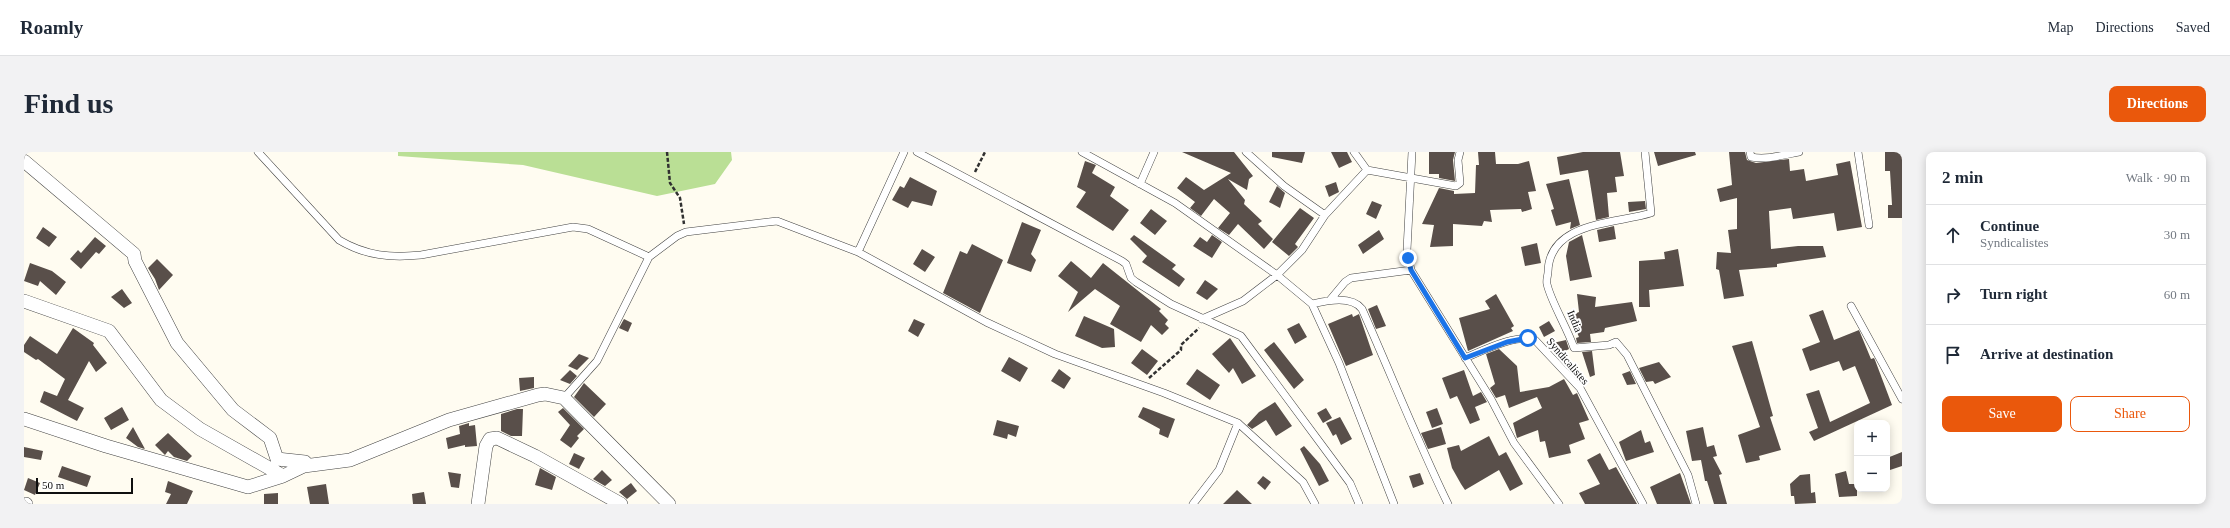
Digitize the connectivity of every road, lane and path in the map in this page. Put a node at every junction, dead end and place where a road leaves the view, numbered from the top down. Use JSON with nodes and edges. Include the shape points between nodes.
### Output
{"nodes":[{"id":1,"x":258,"y":152,"type":"edge"},
{"id":2,"x":667,"y":152,"type":"edge"},
{"id":3,"x":904,"y":152,"type":"edge"},
{"id":4,"x":916,"y":152,"type":"edge"},
{"id":5,"x":985,"y":152,"type":"edge"},
{"id":6,"x":1082,"y":152,"type":"edge"},
{"id":7,"x":1154,"y":152,"type":"edge"},
{"id":8,"x":1246,"y":152,"type":"edge"},
{"id":9,"x":1354,"y":152,"type":"edge"},
{"id":10,"x":1412,"y":152,"type":"edge"},
{"id":11,"x":1460,"y":152,"type":"edge"},
{"id":12,"x":1645,"y":152,"type":"edge"},
{"id":13,"x":1799,"y":152,"type":"edge"},
{"id":14,"x":1858,"y":152,"type":"edge"},
{"id":15,"x":1751,"y":155,"type":"edge"},
{"id":16,"x":24,"y":161,"type":"edge"},
{"id":17,"x":1367,"y":170,"type":"junction"},
{"id":18,"x":1411,"y":176,"type":"junction"},
{"id":19,"x":971,"y":180,"type":"junction"},
{"id":20,"x":1140,"y":184,"type":"junction"},
{"id":21,"x":1325,"y":215,"type":"junction"},
{"id":22,"x":1869,"y":225,"type":"dead end"},
{"id":23,"x":686,"y":232,"type":"junction"},
{"id":24,"x":858,"y":252,"type":"junction"},
{"id":25,"x":649,"y":257,"type":"junction"},
{"id":26,"x":1411,"y":270,"type":"junction"},
{"id":27,"x":1277,"y":275,"type":"junction"},
{"id":28,"x":24,"y":292,"type":"edge"},
{"id":29,"x":1330,"y":300,"type":"junction"},
{"id":30,"x":24,"y":301,"type":"edge"},
{"id":31,"x":1312,"y":304,"type":"junction"},
{"id":32,"x":1851,"y":306,"type":"dead end"},
{"id":33,"x":42,"y":307,"type":"junction"},
{"id":34,"x":1204,"y":320,"type":"junction"},
{"id":35,"x":1465,"y":358,"type":"junction"},
{"id":36,"x":1142,"y":385,"type":"junction"},
{"id":37,"x":564,"y":398,"type":"junction"},
{"id":38,"x":1902,"y":399,"type":"edge"},
{"id":39,"x":24,"y":419,"type":"edge"},
{"id":40,"x":1238,"y":423,"type":"junction"},
{"id":41,"x":304,"y":466,"type":"junction"},
{"id":42,"x":283,"y":476,"type":"junction"},
{"id":43,"x":478,"y":504,"type":"edge"},
{"id":44,"x":620,"y":504,"type":"edge"},
{"id":45,"x":669,"y":504,"type":"edge"},
{"id":46,"x":1193,"y":504,"type":"edge"},
{"id":47,"x":1315,"y":504,"type":"edge"},
{"id":48,"x":1359,"y":504,"type":"edge"},
{"id":49,"x":1394,"y":504,"type":"edge"},
{"id":50,"x":1448,"y":504,"type":"edge"},
{"id":51,"x":1559,"y":504,"type":"edge"},
{"id":52,"x":1643,"y":504,"type":"edge"},
{"id":53,"x":1696,"y":504,"type":"edge"}],
"edges":[{"from":1,"to":25,"type":"lane","via":[[339,240],[354,249],[374,255],[397,258],[421,255],[572,227],[588,229]]},
{"from":2,"to":23,"type":"path","via":[[670,183],[680,198]]},
{"from":3,"to":24,"type":"lane"},
{"from":4,"to":19,"type":"lane"},
{"from":5,"to":19,"type":"path"},
{"from":6,"to":20,"type":"lane"},
{"from":7,"to":20,"type":"lane"},
{"from":8,"to":21,"type":"lane","via":[[1284,186]]},
{"from":9,"to":17,"type":"lane"},
{"from":10,"to":18,"type":"lane"},
{"from":11,"to":18,"type":"lane","via":[[1458,185]]},
{"from":12,"to":53,"type":"lane","name":"India","via":[[1651,213],[1596,223],[1578,230],[1551,251],[1547,284],[1574,348],[1616,342],[1627,355],[1688,475]]},
{"from":13,"to":15,"type":"lane","via":[[1769,158]]},
{"from":14,"to":22,"type":"lane"},
{"from":16,"to":41,"type":"street","via":[[134,254],[134,261],[180,347],[233,410],[270,438],[276,459],[305,462]]},
{"from":17,"to":18,"type":"lane"},
{"from":17,"to":21,"type":"lane"},
{"from":18,"to":26,"type":"lane","via":[[1407,250]]},
{"from":19,"to":34,"type":"lane","via":[[1122,261],[1136,282],[1171,304]]},
{"from":20,"to":27,"type":"lane","via":[[1175,204]]},
{"from":21,"to":27,"type":"lane","via":[[1302,250]]},
{"from":23,"to":24,"type":"lane","via":[[777,221]]},
{"from":23,"to":25,"type":"lane"},
{"from":24,"to":36,"type":"lane","via":[[986,322],[1055,354]]},
{"from":25,"to":37,"type":"lane","via":[[597,361]]},
{"from":26,"to":29,"type":"lane","via":[[1351,278]]},
{"from":26,"to":35,"type":"lane"},
{"from":27,"to":31,"type":"lane"},
{"from":27,"to":34,"type":"lane","via":[[1242,300]]},
{"from":28,"to":33,"type":"street"},
{"from":29,"to":31,"type":"lane"},
{"from":29,"to":50,"type":"lane","via":[[1354,302],[1362,309],[1416,439]]},
{"from":30,"to":33,"type":"street"},
{"from":31,"to":49,"type":"lane","via":[[1339,363]]},
{"from":32,"to":38,"type":"lane"},
{"from":33,"to":42,"type":"street","via":[[109,331],[161,400],[200,429]]},
{"from":34,"to":36,"type":"path","via":[[1181,345],[1181,350]]},
{"from":34,"to":48,"type":"lane","via":[[1241,336],[1350,483]]},
{"from":35,"to":51,"type":"lane","via":[[1514,443]]},
{"from":35,"to":52,"type":"lane","name":"Syndicalistes","via":[[1511,340],[1535,340],[1580,388]]},
{"from":36,"to":40,"type":"lane"},
{"from":37,"to":41,"type":"street","via":[[538,395],[449,420],[350,460]]},
{"from":37,"to":45,"type":"street"},
{"from":39,"to":42,"type":"street","via":[[106,446],[248,487]]},
{"from":40,"to":46,"type":"lane","via":[[1219,470]]},
{"from":40,"to":47,"type":"lane","via":[[1303,482]]},
{"from":41,"to":42,"type":"street"},
{"from":43,"to":44,"type":"street","via":[[486,446],[490,439],[497,438],[535,456]]}]}
